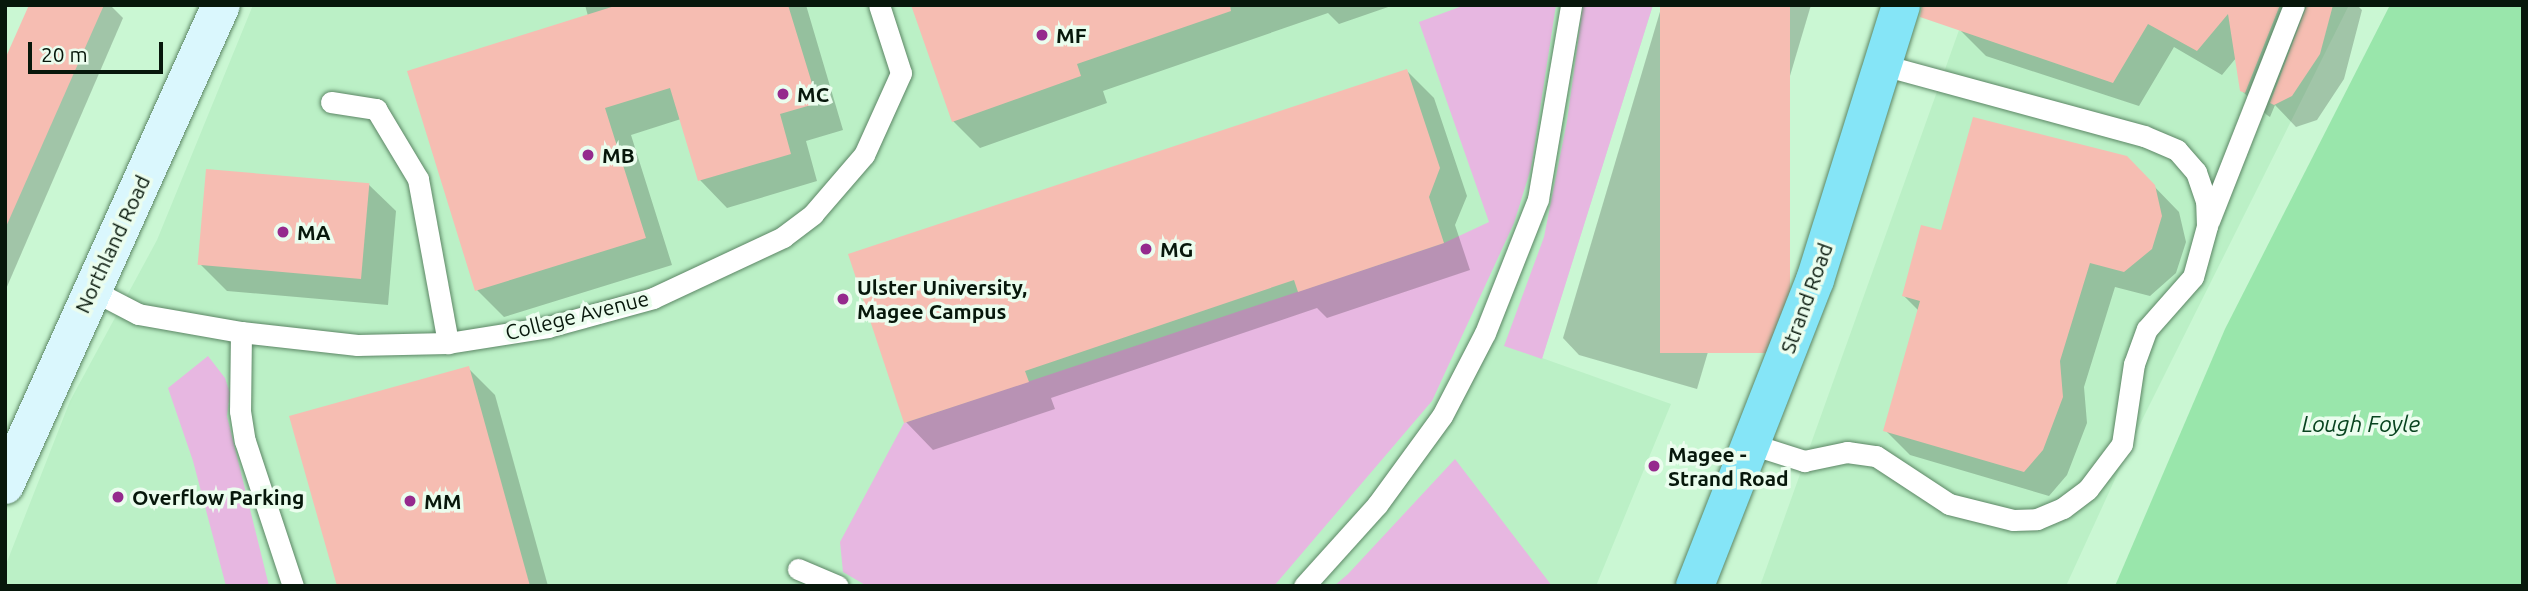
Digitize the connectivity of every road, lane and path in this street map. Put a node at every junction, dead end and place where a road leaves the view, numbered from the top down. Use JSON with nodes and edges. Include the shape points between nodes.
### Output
{"nodes":[{"id":1,"x":221,"y":5,"type":"edge"},
{"id":2,"x":879,"y":5,"type":"edge"},
{"id":3,"x":1571,"y":5,"type":"edge"},
{"id":4,"x":1901,"y":5,"type":"edge"},
{"id":5,"x":2294,"y":5,"type":"edge"},
{"id":6,"x":1882,"y":65,"type":"junction"},
{"id":7,"x":331,"y":102,"type":"dead end"},
{"id":8,"x":2207,"y":226,"type":"junction"},
{"id":9,"x":90,"y":289,"type":"junction"},
{"id":10,"x":241,"y":332,"type":"junction"},
{"id":11,"x":448,"y":342,"type":"junction"},
{"id":12,"x":1751,"y":444,"type":"junction"},
{"id":13,"x":5,"y":485,"type":"edge"},
{"id":14,"x":798,"y":569,"type":"dead end"},
{"id":15,"x":293,"y":586,"type":"edge"},
{"id":16,"x":838,"y":586,"type":"edge"},
{"id":17,"x":1304,"y":586,"type":"edge"},
{"id":18,"x":1695,"y":586,"type":"edge"}],
"edges":[{"from":1,"to":9,"type":"main road","name":"Northland Road"},
{"from":2,"to":11,"type":"lane","name":"College Avenue","via":[[901,73],[864,155],[813,214],[783,237],[653,298],[548,327]]},
{"from":3,"to":17,"type":"lane","via":[[1538,199],[1485,333],[1442,415],[1377,505]]},
{"from":4,"to":6,"type":"highway","name":"Strand Road"},
{"from":5,"to":8,"type":"lane"},
{"from":6,"to":8,"type":"lane","via":[[2144,136],[2177,150],[2196,172],[2206,201]]},
{"from":6,"to":12,"type":"highway","name":"Strand Road","via":[[1815,280]]},
{"from":7,"to":11,"type":"lane","via":[[376,109],[418,179]]},
{"from":8,"to":12,"type":"lane","via":[[2193,277],[2147,329],[2134,364],[2122,444],[2088,489],[2063,508],[2037,519],[1980,514],[1949,505],[1876,456],[1847,452],[1804,461]]},
{"from":9,"to":10,"type":"lane","name":"College Avenue","via":[[138,314]]},
{"from":9,"to":13,"type":"main road","name":"Northland Road"},
{"from":10,"to":11,"type":"lane","name":"College Avenue","via":[[358,345]]},
{"from":10,"to":15,"type":"lane","via":[[244,441]]},
{"from":12,"to":18,"type":"highway","name":"Strand Road"},
{"from":14,"to":16,"type":"lane"}]}
